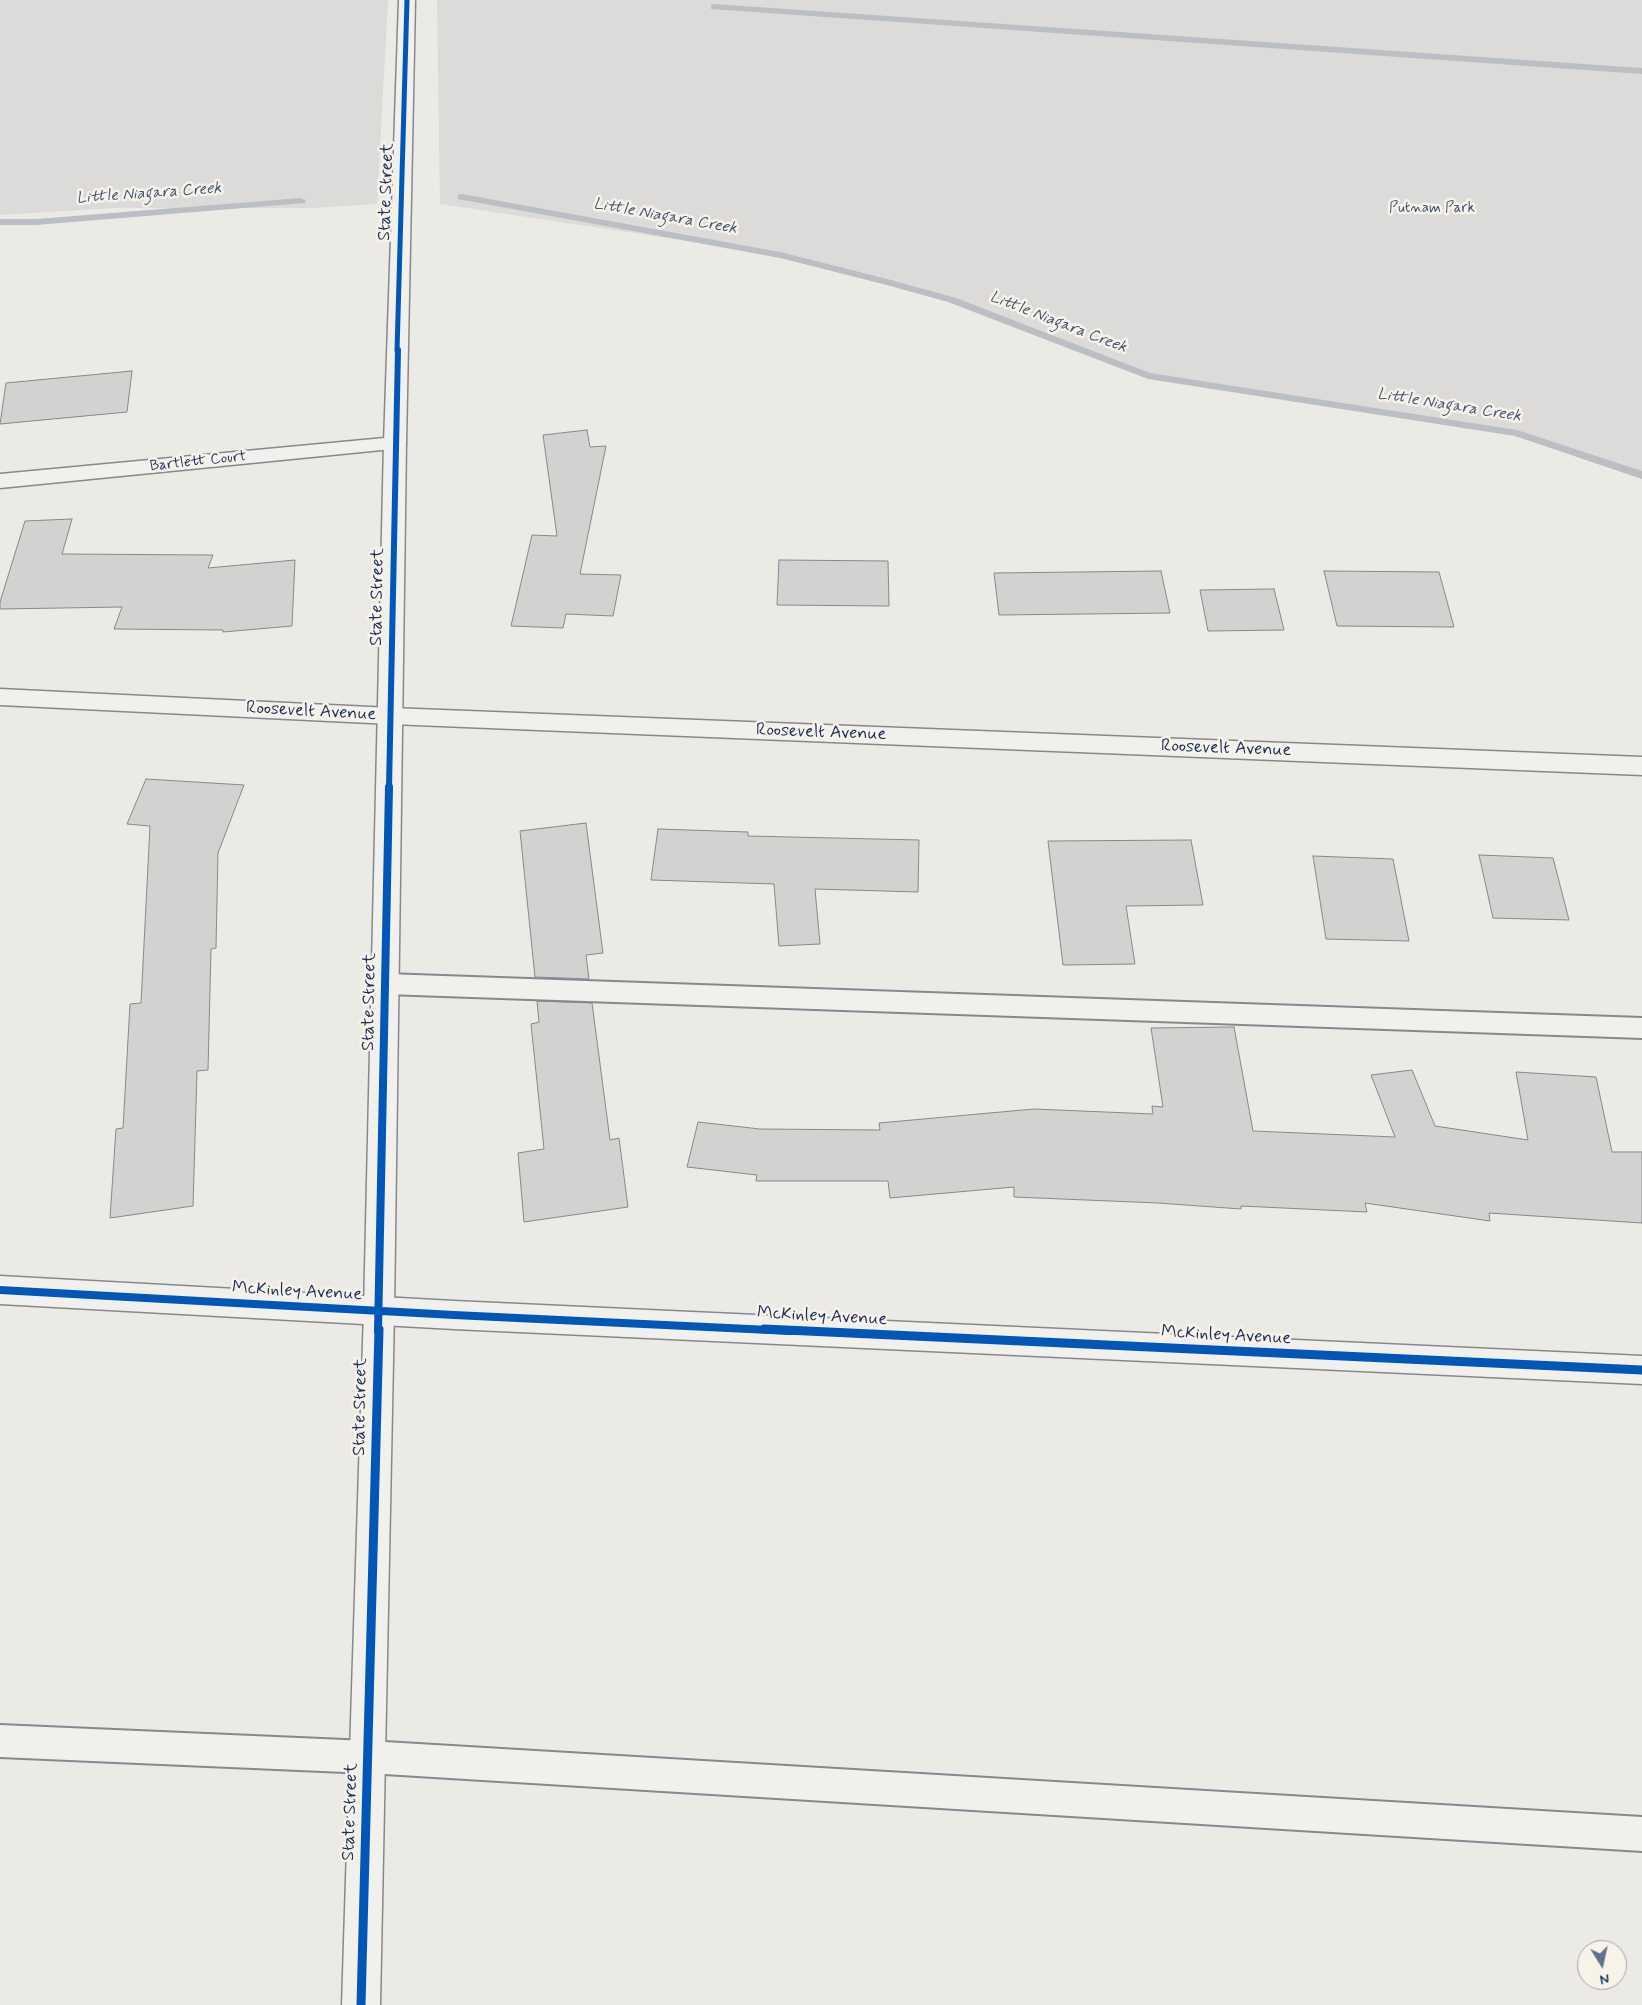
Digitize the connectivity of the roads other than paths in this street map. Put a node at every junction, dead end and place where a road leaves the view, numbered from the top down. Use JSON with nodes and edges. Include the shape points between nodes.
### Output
{"nodes":[{"id":1,"x":407,"y":0,"type":"edge"},
{"id":2,"x":395,"y":443,"type":"junction"},
{"id":3,"x":0,"y":482,"type":"edge"},
{"id":4,"x":0,"y":697,"type":"edge"},
{"id":5,"x":391,"y":716,"type":"junction"},
{"id":6,"x":1642,"y":766,"type":"edge"},
{"id":7,"x":386,"y":984,"type":"junction"},
{"id":8,"x":1642,"y":1028,"type":"edge"},
{"id":9,"x":0,"y":1290,"type":"edge"},
{"id":10,"x":379,"y":1311,"type":"junction"},
{"id":11,"x":1642,"y":1370,"type":"edge"},
{"id":12,"x":0,"y":1741,"type":"edge"},
{"id":13,"x":368,"y":1756,"type":"junction"},
{"id":14,"x":1642,"y":1834,"type":"edge"},
{"id":15,"x":361,"y":2005,"type":"edge"}],
"edges":[{"from":1,"to":2,"type":"street","name":"State Street"},
{"from":2,"to":3,"type":"street","name":"Bartlett Court"},
{"from":2,"to":5,"type":"street","name":"State Street"},
{"from":4,"to":5,"type":"street","name":"Roosevelt Avenue"},
{"from":5,"to":6,"type":"street","name":"Roosevelt Avenue"},
{"from":5,"to":7,"type":"street","name":"State Street"},
{"from":7,"to":8,"type":"lane"},
{"from":7,"to":10,"type":"street","name":"State Street"},
{"from":9,"to":10,"type":"street","name":"McKinley Avenue"},
{"from":10,"to":11,"type":"street","name":"McKinley Avenue"},
{"from":10,"to":13,"type":"street","name":"State Street"},
{"from":12,"to":13,"type":"lane"},
{"from":13,"to":14,"type":"lane"},
{"from":13,"to":15,"type":"street","name":"State Street"}]}
